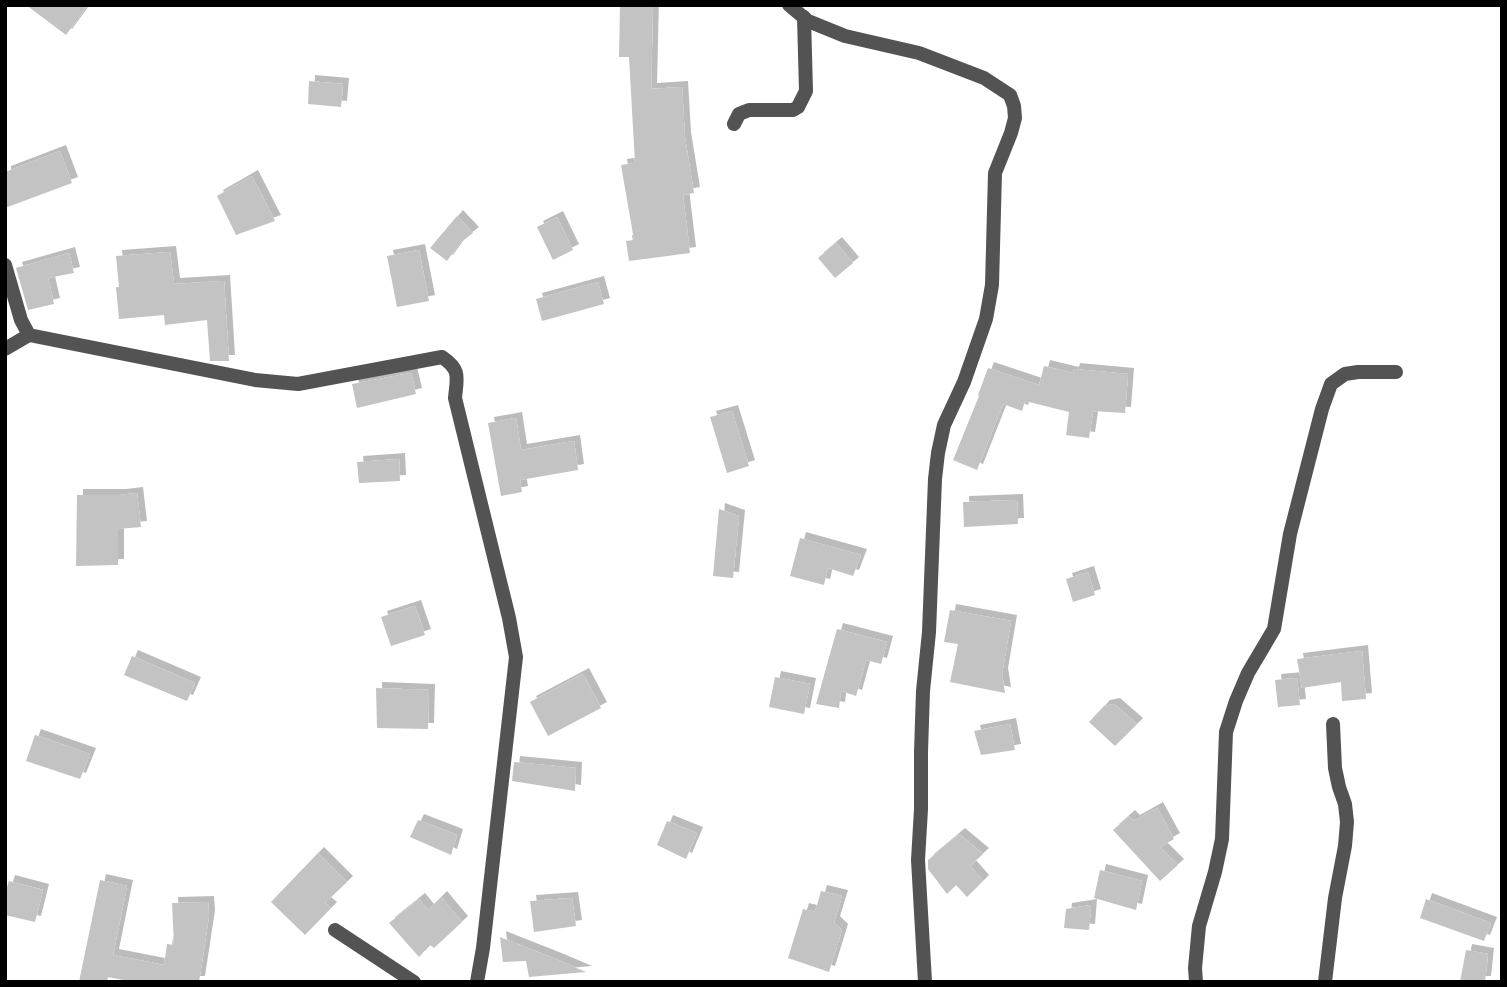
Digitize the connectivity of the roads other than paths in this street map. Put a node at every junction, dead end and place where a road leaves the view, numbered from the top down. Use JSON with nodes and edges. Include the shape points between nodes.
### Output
{"nodes":[{"id":1,"x":789,"y":5,"type":"edge"},
{"id":2,"x":804,"y":17,"type":"junction"},
{"id":3,"x":734,"y":124,"type":"dead end"},
{"id":4,"x":5,"y":265,"type":"edge"},
{"id":5,"x":29,"y":335,"type":"junction"},
{"id":6,"x":5,"y":349,"type":"edge"},
{"id":7,"x":1396,"y":372,"type":"dead end"},
{"id":8,"x":1333,"y":724,"type":"dead end"},
{"id":9,"x":335,"y":930,"type":"dead end"},
{"id":10,"x":414,"y":982,"type":"edge"},
{"id":11,"x":477,"y":982,"type":"edge"},
{"id":12,"x":925,"y":982,"type":"edge"},
{"id":13,"x":1196,"y":982,"type":"edge"},
{"id":14,"x":1325,"y":982,"type":"edge"}],
"edges":[{"from":1,"to":2,"type":"street"},
{"from":2,"to":3,"type":"street","via":[[806,90],[798,107],[749,110],[739,114]]},
{"from":2,"to":12,"type":"street","via":[[845,36],[919,53],[984,78],[1010,95],[1014,106],[1011,133],[995,173],[992,285],[986,319],[944,425],[936,466],[920,752],[918,860]]},
{"from":4,"to":5,"type":"street"},
{"from":5,"to":6,"type":"street"},
{"from":5,"to":11,"type":"street","via":[[255,380],[298,384],[442,357],[453,365],[455,398],[516,657]]},
{"from":7,"to":13,"type":"street","via":[[1345,374],[1331,384],[1322,409],[1290,534],[1274,629],[1248,673],[1226,732],[1222,839],[1199,926]]},
{"from":8,"to":14,"type":"street","via":[[1335,768],[1347,822]]},
{"from":9,"to":10,"type":"street"}]}
